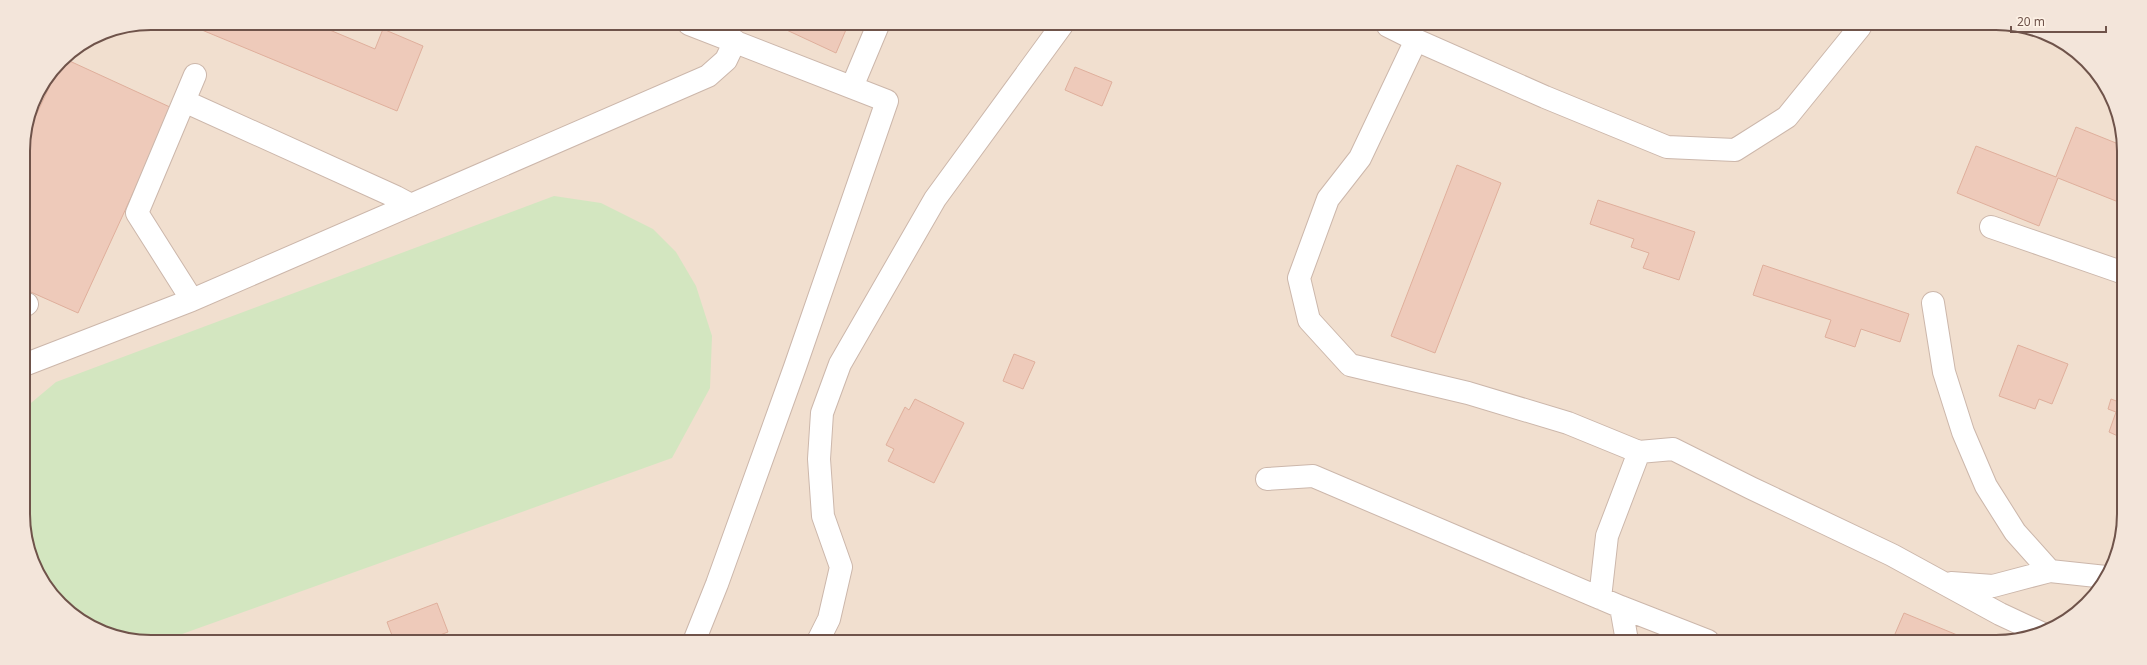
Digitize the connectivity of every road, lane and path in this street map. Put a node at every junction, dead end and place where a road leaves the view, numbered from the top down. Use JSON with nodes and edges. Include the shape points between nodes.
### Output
{"nodes":[{"id":1,"x":705,"y":30,"type":"edge"},
{"id":2,"x":876,"y":30,"type":"edge"},
{"id":3,"x":1058,"y":30,"type":"edge"},
{"id":4,"x":1396,"y":30,"type":"edge"},
{"id":5,"x":1858,"y":30,"type":"edge"},
{"id":6,"x":1416,"y":40,"type":"junction"},
{"id":7,"x":735,"y":41,"type":"junction"},
{"id":8,"x":195,"y":75,"type":"dead end"},
{"id":9,"x":852,"y":87,"type":"junction"},
{"id":10,"x":184,"y":101,"type":"junction"},
{"id":11,"x":411,"y":205,"type":"junction"},
{"id":12,"x":1991,"y":228,"type":"dead end"},
{"id":13,"x":2117,"y":271,"type":"edge"},
{"id":14,"x":192,"y":300,"type":"junction"},
{"id":15,"x":1934,"y":303,"type":"dead end"},
{"id":16,"x":30,"y":363,"type":"edge"},
{"id":17,"x":1639,"y":452,"type":"junction"},
{"id":18,"x":1267,"y":479,"type":"dead end"},
{"id":19,"x":2050,"y":571,"type":"junction"},
{"id":20,"x":2100,"y":576,"type":"edge"},
{"id":21,"x":1946,"y":583,"type":"junction"},
{"id":22,"x":1600,"y":598,"type":"junction"},
{"id":23,"x":1621,"y":607,"type":"junction"},
{"id":24,"x":2033,"y":629,"type":"edge"},
{"id":25,"x":697,"y":635,"type":"edge"},
{"id":26,"x":821,"y":635,"type":"edge"},
{"id":27,"x":1626,"y":635,"type":"edge"},
{"id":28,"x":1693,"y":635,"type":"edge"}],
"edges":[{"from":1,"to":7,"type":"street"},
{"from":2,"to":9,"type":"street"},
{"from":3,"to":26,"type":"street","via":[[935,199],[840,364],[822,413],[819,459],[823,516],[841,567],[829,619]]},
{"from":4,"to":6,"type":"street"},
{"from":5,"to":6,"type":"street","via":[[1787,117],[1735,150],[1667,147]]},
{"from":6,"to":17,"type":"street","via":[[1360,158],[1328,199],[1299,278],[1309,320],[1350,365],[1468,393],[1568,423]]},
{"from":7,"to":9,"type":"street"},
{"from":7,"to":11,"type":"street","via":[[726,60],[708,76]]},
{"from":8,"to":10,"type":"street"},
{"from":9,"to":25,"type":"street","via":[[887,101],[792,375]]},
{"from":10,"to":11,"type":"street"},
{"from":10,"to":14,"type":"street","via":[[137,213]]},
{"from":11,"to":14,"type":"street"},
{"from":12,"to":13,"type":"street"},
{"from":14,"to":16,"type":"street"},
{"from":15,"to":19,"type":"street","via":[[1944,372],[1963,432],[1986,486],[2015,532]]},
{"from":17,"to":21,"type":"street","via":[[1673,449]]},
{"from":17,"to":22,"type":"street","via":[[1607,536]]},
{"from":18,"to":22,"type":"street","via":[[1313,476]]},
{"from":19,"to":20,"type":"street"},
{"from":19,"to":21,"type":"street","via":[[1993,586]]},
{"from":21,"to":24,"type":"street"},
{"from":22,"to":23,"type":"street"},
{"from":23,"to":27,"type":"street"},
{"from":23,"to":28,"type":"street"}]}
